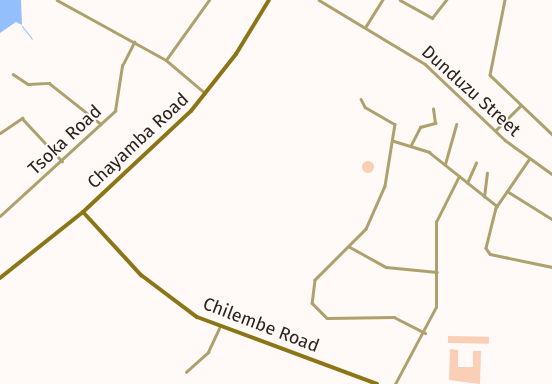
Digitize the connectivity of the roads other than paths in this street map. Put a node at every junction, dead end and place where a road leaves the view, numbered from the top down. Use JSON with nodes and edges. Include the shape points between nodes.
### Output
{"nodes":[{"id":1,"x":57,"y":0,"type":"edge"},
{"id":2,"x":210,"y":0,"type":"edge"},
{"id":3,"x":269,"y":0,"type":"edge"},
{"id":4,"x":319,"y":0,"type":"edge"},
{"id":5,"x":382,"y":0,"type":"edge"},
{"id":6,"x":400,"y":0,"type":"edge"},
{"id":7,"x":446,"y":0,"type":"edge"},
{"id":8,"x":505,"y":0,"type":"edge"},
{"id":9,"x":366,"y":26,"type":"junction"},
{"id":10,"x":134,"y":42,"type":"junction"},
{"id":11,"x":166,"y":60,"type":"junction"},
{"id":12,"x":13,"y":74,"type":"dead end"},
{"id":13,"x":206,"y":94,"type":"junction"},
{"id":14,"x":361,"y":99,"type":"dead end"},
{"id":15,"x":521,"y":105,"type":"junction"},
{"id":16,"x":433,"y":109,"type":"dead end"},
{"id":17,"x":101,"y":124,"type":"junction"},
{"id":18,"x":456,"y":125,"type":"dead end"},
{"id":19,"x":496,"y":130,"type":"junction"},
{"id":20,"x":0,"y":133,"type":"edge"},
{"id":21,"x":552,"y":134,"type":"edge"},
{"id":22,"x":394,"y":141,"type":"junction"},
{"id":23,"x":411,"y":145,"type":"junction"},
{"id":24,"x":529,"y":160,"type":"junction"},
{"id":25,"x":62,"y":161,"type":"junction"},
{"id":26,"x":476,"y":163,"type":"dead end"},
{"id":27,"x":445,"y":164,"type":"junction"},
{"id":28,"x":486,"y":173,"type":"dead end"},
{"id":29,"x":552,"y":174,"type":"edge"},
{"id":30,"x":459,"y":176,"type":"junction"},
{"id":31,"x":467,"y":184,"type":"junction"},
{"id":32,"x":506,"y":191,"type":"junction"},
{"id":33,"x":484,"y":197,"type":"junction"},
{"id":34,"x":497,"y":206,"type":"junction"},
{"id":35,"x":83,"y":212,"type":"junction"},
{"id":36,"x":0,"y":216,"type":"edge"},
{"id":37,"x":552,"y":219,"type":"edge"},
{"id":38,"x":350,"y":247,"type":"junction"},
{"id":39,"x":552,"y":267,"type":"edge"},
{"id":40,"x":437,"y":272,"type":"junction"},
{"id":41,"x":0,"y":278,"type":"edge"},
{"id":42,"x":219,"y":328,"type":"junction"},
{"id":43,"x":425,"y":333,"type":"junction"},
{"id":44,"x":186,"y":372,"type":"dead end"},
{"id":45,"x":377,"y":384,"type":"edge"},
{"id":46,"x":395,"y":384,"type":"edge"}],
"edges":[{"from":1,"to":10,"type":"street"},
{"from":2,"to":11,"type":"street"},
{"from":3,"to":13,"type":"main road","name":"Chayamba Road"},
{"from":4,"to":9,"type":"street","name":"Dunduzu Street"},
{"from":5,"to":9,"type":"street"},
{"from":6,"to":7,"type":"street","via":[[432,18]]},
{"from":8,"to":15,"type":"street","via":[[490,72]]},
{"from":9,"to":19,"type":"street","name":"Dunduzu Street","via":[[435,72]]},
{"from":10,"to":11,"type":"street"},
{"from":10,"to":17,"type":"street","name":"Tsoka Road","via":[[122,66],[117,108]]},
{"from":11,"to":13,"type":"street"},
{"from":12,"to":17,"type":"street","via":[[28,84],[49,83]]},
{"from":13,"to":35,"type":"main road","name":"Chayamba Road"},
{"from":14,"to":22,"type":"street","via":[[365,107],[393,121]]},
{"from":15,"to":19,"type":"street"},
{"from":15,"to":21,"type":"street"},
{"from":16,"to":23,"type":"street","via":[[435,123],[420,128]]},
{"from":17,"to":25,"type":"street","name":"Tsoka Road"},
{"from":18,"to":27,"type":"street"},
{"from":19,"to":24,"type":"street","name":"Dunduzu Street"},
{"from":20,"to":25,"type":"street","via":[[20,118]]},
{"from":22,"to":23,"type":"street"},
{"from":22,"to":38,"type":"street","via":[[382,198]]},
{"from":23,"to":27,"type":"street"},
{"from":24,"to":29,"type":"street","name":"Dunduzu Street"},
{"from":24,"to":32,"type":"street"},
{"from":25,"to":36,"type":"street","name":"Tsoka Road"},
{"from":26,"to":31,"type":"street"},
{"from":27,"to":30,"type":"street"},
{"from":28,"to":33,"type":"street"},
{"from":30,"to":31,"type":"street"},
{"from":30,"to":40,"type":"street","via":[[436,222]]},
{"from":31,"to":33,"type":"street"},
{"from":32,"to":34,"type":"street"},
{"from":32,"to":37,"type":"street"},
{"from":33,"to":34,"type":"street"},
{"from":34,"to":39,"type":"street","via":[[488,229],[487,252]]},
{"from":35,"to":41,"type":"main road","name":"Chayamba Road"},
{"from":35,"to":42,"type":"main road","name":"Chilembe Road","via":[[150,284]]},
{"from":38,"to":40,"type":"street","via":[[386,267]]},
{"from":38,"to":43,"type":"street","via":[[313,284],[311,298],[318,313],[331,319],[394,317]]},
{"from":40,"to":43,"type":"street","via":[[438,300]]},
{"from":42,"to":44,"type":"street","via":[[208,352]]},
{"from":42,"to":45,"type":"main road","name":"Chilembe Road"},
{"from":43,"to":46,"type":"street"}]}
